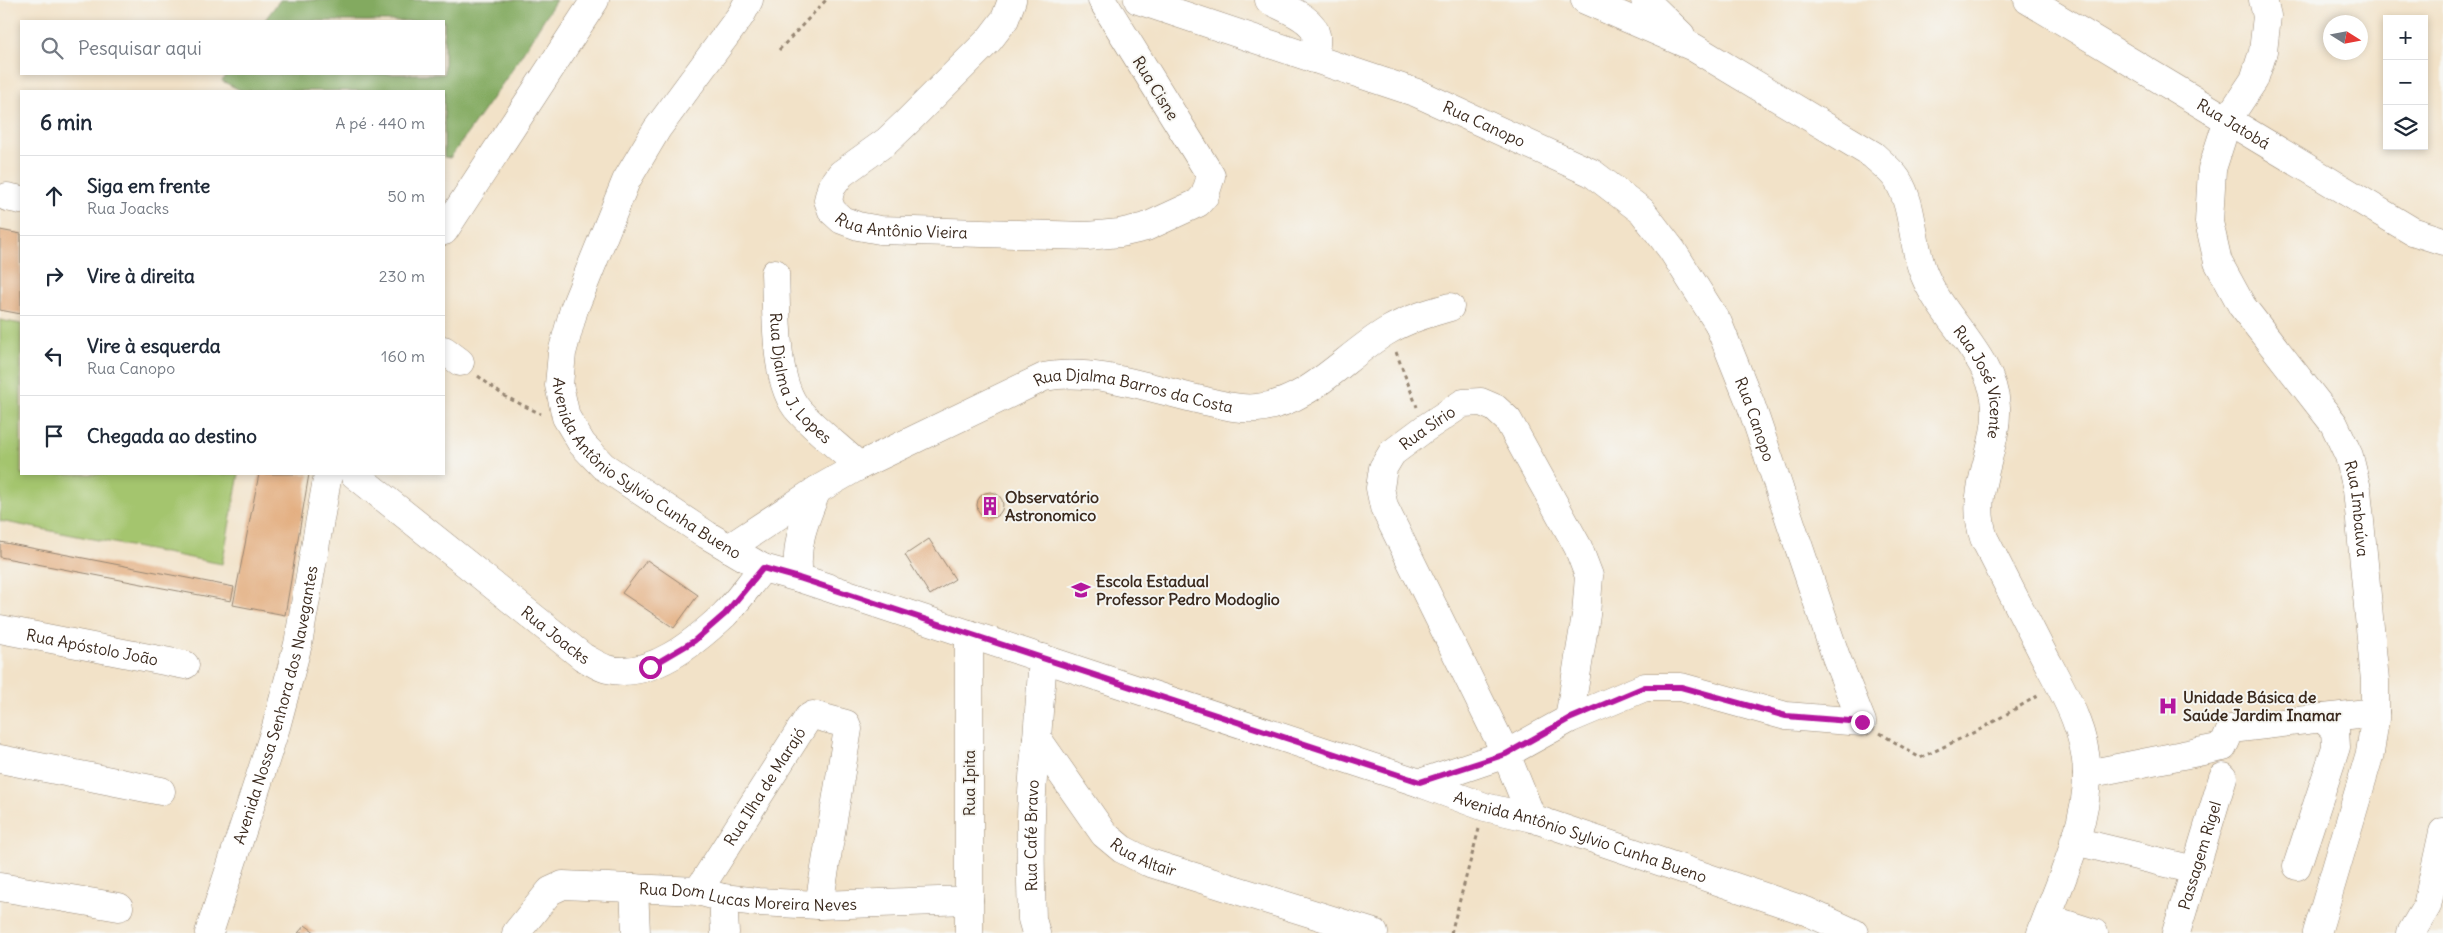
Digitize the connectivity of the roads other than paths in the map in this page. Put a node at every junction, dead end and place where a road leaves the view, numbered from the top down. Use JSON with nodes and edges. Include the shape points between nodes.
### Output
{"nodes":[{"id":1,"x":595,"y":0,"type":"edge"},
{"id":2,"x":749,"y":0,"type":"edge"},
{"id":3,"x":1012,"y":0,"type":"edge"},
{"id":4,"x":1102,"y":0,"type":"edge"},
{"id":5,"x":1138,"y":0,"type":"edge"},
{"id":6,"x":1269,"y":0,"type":"edge"},
{"id":7,"x":1585,"y":0,"type":"edge"},
{"id":8,"x":1645,"y":0,"type":"edge"},
{"id":9,"x":2028,"y":0,"type":"edge"},
{"id":10,"x":2263,"y":0,"type":"edge"},
{"id":11,"x":1693,"y":47,"type":"junction"},
{"id":12,"x":1314,"y":59,"type":"junction"},
{"id":13,"x":2228,"y":119,"type":"junction"},
{"id":14,"x":1210,"y":176,"type":"joint"},
{"id":15,"x":445,"y":229,"type":"edge"},
{"id":16,"x":2443,"y":241,"type":"edge"},
{"id":17,"x":775,"y":273,"type":"dead end"},
{"id":18,"x":1450,"y":307,"type":"dead end"},
{"id":19,"x":860,"y":466,"type":"junction"},
{"id":20,"x":328,"y":475,"type":"edge"},
{"id":21,"x":355,"y":475,"type":"edge"},
{"id":22,"x":817,"y":490,"type":"junction"},
{"id":23,"x":729,"y":548,"type":"junction"},
{"id":24,"x":763,"y":568,"type":"junction"},
{"id":25,"x":799,"y":578,"type":"junction"},
{"id":26,"x":0,"y":629,"type":"edge"},
{"id":27,"x":969,"y":634,"type":"junction"},
{"id":28,"x":1043,"y":658,"type":"junction"},
{"id":29,"x":185,"y":665,"type":"dead end"},
{"id":30,"x":2375,"y":712,"type":"junction"},
{"id":31,"x":2322,"y":718,"type":"junction"},
{"id":32,"x":1569,"y":719,"type":"junction"},
{"id":33,"x":1037,"y":738,"type":"junction"},
{"id":34,"x":1506,"y":754,"type":"junction"},
{"id":35,"x":0,"y":759,"type":"edge"},
{"id":36,"x":2087,"y":774,"type":"junction"},
{"id":37,"x":2223,"y":777,"type":"dead end"},
{"id":38,"x":1420,"y":782,"type":"junction"},
{"id":39,"x":160,"y":791,"type":"dead end"},
{"id":40,"x":1532,"y":818,"type":"junction"},
{"id":41,"x":2443,"y":832,"type":"edge"},
{"id":42,"x":2074,"y":841,"type":"junction"},
{"id":43,"x":2297,"y":866,"type":"dead end"},
{"id":44,"x":2195,"y":870,"type":"junction"},
{"id":45,"x":0,"y":888,"type":"edge"},
{"id":46,"x":634,"y":888,"type":"junction"},
{"id":47,"x":710,"y":895,"type":"junction"},
{"id":48,"x":969,"y":900,"type":"junction"},
{"id":49,"x":819,"y":904,"type":"junction"},
{"id":50,"x":119,"y":908,"type":"dead end"},
{"id":51,"x":535,"y":921,"type":"edge"},
{"id":52,"x":2044,"y":926,"type":"edge"},
{"id":53,"x":1848,"y":932,"type":"edge"},
{"id":54,"x":209,"y":933,"type":"edge"},
{"id":55,"x":516,"y":933,"type":"edge"},
{"id":56,"x":636,"y":933,"type":"edge"},
{"id":57,"x":725,"y":933,"type":"edge"},
{"id":58,"x":969,"y":933,"type":"edge"},
{"id":59,"x":1036,"y":933,"type":"edge"},
{"id":60,"x":1374,"y":933,"type":"edge"},
{"id":61,"x":2094,"y":933,"type":"edge"},
{"id":62,"x":2176,"y":933,"type":"edge"},
{"id":63,"x":2317,"y":933,"type":"edge"},
{"id":64,"x":2411,"y":933,"type":"edge"}],
"edges":[{"from":1,"to":15,"type":"street"},
{"from":2,"to":23,"type":"street","name":"Avenida Antônio Sylvio Cunha Bueno","via":[[657,129],[626,181],[574,308],[562,352],[559,385],[566,417],[582,444],[603,466]]},
{"from":3,"to":14,"type":"street","name":"Rua Antônio Vieira","via":[[1005,19],[989,40],[886,141],[841,174],[831,188],[828,200],[842,220],[880,230],[1087,236],[1120,233],[1146,227],[1198,203],[1205,195]]},
{"from":4,"to":14,"type":"street","name":"Rua Cisne"},
{"from":5,"to":12,"type":"street","name":"Rua Canopo"},
{"from":6,"to":12,"type":"street","via":[[1313,27],[1316,36]]},
{"from":7,"to":11,"type":"street"},
{"from":8,"to":11,"type":"street"},
{"from":9,"to":13,"type":"street","name":"Rua Jatobá"},
{"from":10,"to":13,"type":"street","name":"Rua Imbaúva","via":[[2267,16],[2263,52],[2254,80]]},
{"from":11,"to":36,"type":"street","name":"Rua José Vicente","via":[[1873,155],[1897,178],[1908,203],[1924,274],[1993,386],[1994,428],[1983,472],[1979,522],[1984,538],[2071,706],[2083,740]]},
{"from":12,"to":32,"type":"street","name":"Rua Canopo","via":[[1417,92],[1592,173],[1642,211],[1672,250],[1718,323],[1751,405],[1836,657],[1862,722],[1786,716],[1681,687],[1645,687]]},
{"from":13,"to":16,"type":"street","name":"Rua Jatobá","via":[[2412,231]]},
{"from":13,"to":30,"type":"street","name":"Rua Imbaúva","via":[[2212,170],[2209,222],[2218,262],[2242,306],[2334,424],[2350,456],[2358,499]]},
{"from":17,"to":19,"type":"street","name":"Rua Djalma J. Lopes","via":[[781,360],[787,390],[798,410]]},
{"from":18,"to":19,"type":"street","name":"Rua Djalma Barros da Costa","via":[[1388,330],[1308,389],[1284,402],[1256,408],[1229,406],[1089,375],[1064,373],[1044,377]]},
{"from":19,"to":22,"type":"street","name":"Rua Djalma Barros da Costa"},
{"from":20,"to":54,"type":"street","name":"Avenida Nossa Senhora dos Navegantes","via":[[298,644],[276,726]]},
{"from":21,"to":24,"type":"street","name":"Rua Joacks","via":[[583,657],[607,669],[650,667],[694,641],[725,614]]},
{"from":22,"to":23,"type":"street","name":"Rua Djalma Barros da Costa"},
{"from":22,"to":25,"type":"street","via":[[799,537],[796,560]]},
{"from":23,"to":24,"type":"street","name":"Avenida Antônio Sylvio Cunha Bueno"},
{"from":24,"to":25,"type":"street","name":"Avenida Antônio Sylvio Cunha Bueno"},
{"from":25,"to":27,"type":"street","name":"Avenida Antônio Sylvio Cunha Bueno"},
{"from":26,"to":29,"type":"street","name":"Rua Apóstolo João"},
{"from":27,"to":28,"type":"street","name":"Avenida Antônio Sylvio Cunha Bueno"},
{"from":27,"to":48,"type":"street","name":"Rua Ipita"},
{"from":28,"to":33,"type":"street"},
{"from":28,"to":38,"type":"street","name":"Avenida Antônio Sylvio Cunha Bueno"},
{"from":30,"to":31,"type":"street"},
{"from":30,"to":63,"type":"street","name":"Rua Imbaúva","via":[[2370,753]]},
{"from":31,"to":36,"type":"street","via":[[2231,729],[2223,747]]},
{"from":31,"to":43,"type":"street","via":[[2335,730],[2336,747]]},
{"from":32,"to":34,"type":"street"},
{"from":32,"to":34,"type":"street","name":"Rua Sírio","via":[[1589,576],[1578,547],[1508,420],[1496,408],[1481,402],[1463,403],[1392,453],[1383,468],[1380,488],[1384,507]]},
{"from":33,"to":59,"type":"street","name":"Rua Café Bravo","via":[[1029,827],[1032,918]]},
{"from":33,"to":60,"type":"street","name":"Rua Altair","via":[[1104,834],[1122,849],[1147,862]]},
{"from":34,"to":38,"type":"street"},
{"from":34,"to":40,"type":"street","name":"Rua Sírio"},
{"from":35,"to":39,"type":"street"},
{"from":36,"to":42,"type":"street","name":"Rua José Vicente","via":[[2084,809]]},
{"from":37,"to":44,"type":"street","name":"Passagem Rigel"},
{"from":38,"to":40,"type":"street","name":"Avenida Antônio Sylvio Cunha Bueno","via":[[1485,807]]},
{"from":40,"to":53,"type":"street","name":"Avenida Antônio Sylvio Cunha Bueno","via":[[1806,911]]},
{"from":41,"to":64,"type":"street","via":[[2427,906]]},
{"from":42,"to":44,"type":"street"},
{"from":42,"to":52,"type":"street","name":"Rua José Vicente"},
{"from":44,"to":62,"type":"street","name":"Passagem Rigel"},
{"from":45,"to":50,"type":"street"},
{"from":46,"to":47,"type":"street","name":"Rua Dom Lucas Moreira Neves"},
{"from":46,"to":51,"type":"street","name":"Rua Dom Lucas Moreira Neves","via":[[563,885],[550,891]]},
{"from":46,"to":56,"type":"street"},
{"from":47,"to":49,"type":"street","name":"Rua Dom Lucas Moreira Neves","via":[[758,902]]},
{"from":47,"to":49,"type":"street","name":"Rua Ilha de Marajó","via":[[808,718],[813,715],[846,724],[848,730]]},
{"from":47,"to":57,"type":"street"},
{"from":48,"to":49,"type":"street","name":"Rua Dom Lucas Moreira Neves"},
{"from":48,"to":58,"type":"street","name":"Rua Ipita"},
{"from":51,"to":55,"type":"street","name":"Rua Dom Lucas Moreira Neves"},
{"from":52,"to":61,"type":"street"}]}
